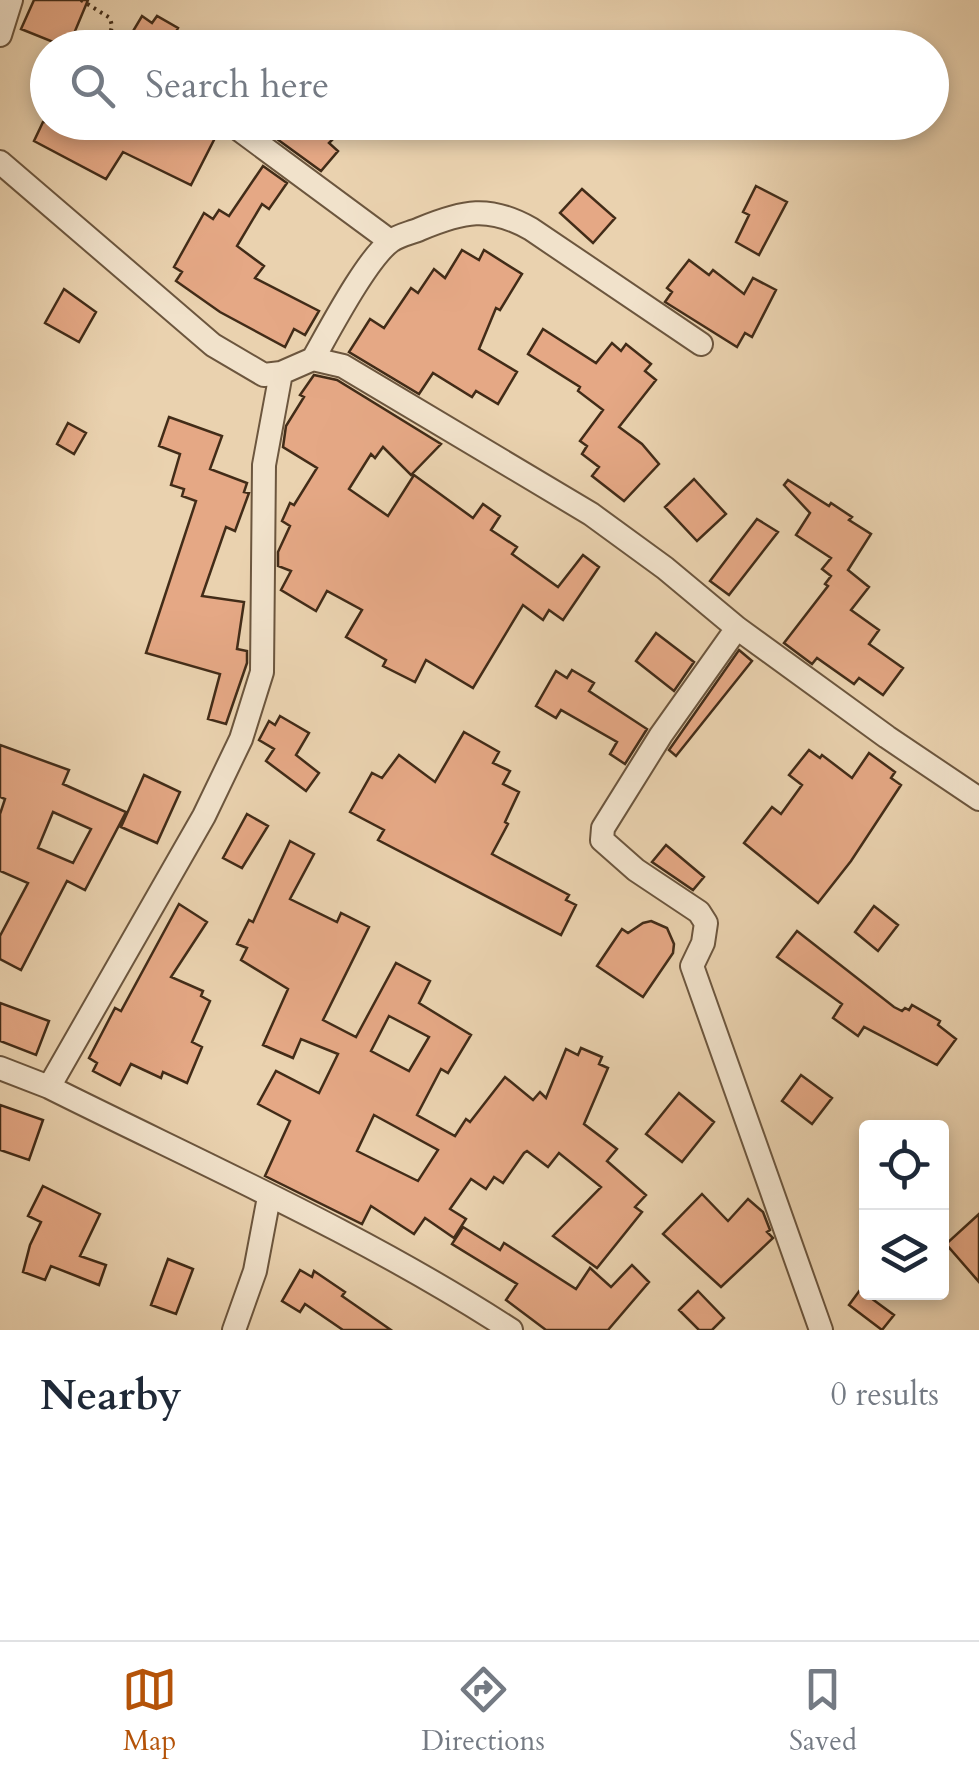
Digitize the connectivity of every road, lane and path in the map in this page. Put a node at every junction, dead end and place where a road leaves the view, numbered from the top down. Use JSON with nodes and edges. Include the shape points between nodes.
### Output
{"nodes":[{"id":1,"x":10,"y":0,"type":"edge"},
{"id":2,"x":81,"y":0,"type":"edge"},
{"id":3,"x":111,"y":30,"type":"edge"},
{"id":4,"x":0,"y":35,"type":"edge"},
{"id":5,"x":253,"y":140,"type":"edge"},
{"id":6,"x":0,"y":162,"type":"edge"},
{"id":7,"x":390,"y":241,"type":"junction"},
{"id":8,"x":701,"y":344,"type":"dead end"},
{"id":9,"x":313,"y":359,"type":"junction"},
{"id":10,"x":282,"y":373,"type":"junction"},
{"id":11,"x":738,"y":628,"type":"junction"},
{"id":12,"x":979,"y":799,"type":"edge"},
{"id":13,"x":0,"y":1068,"type":"edge"},
{"id":14,"x":49,"y":1087,"type":"junction"},
{"id":15,"x":270,"y":1197,"type":"junction"},
{"id":16,"x":234,"y":1330,"type":"edge"},
{"id":17,"x":511,"y":1330,"type":"edge"},
{"id":18,"x":821,"y":1330,"type":"edge"}],
"edges":[{"from":1,"to":4,"type":"street"},
{"from":2,"to":3,"type":"path","via":[[110,18]]},
{"from":5,"to":7,"type":"street"},
{"from":6,"to":10,"type":"street","via":[[214,345],[264,376]]},
{"from":7,"to":8,"type":"street","via":[[458,216],[507,215]]},
{"from":7,"to":9,"type":"street"},
{"from":9,"to":10,"type":"street"},
{"from":9,"to":11,"type":"street","via":[[380,386],[592,514]]},
{"from":10,"to":14,"type":"street","via":[[264,465],[262,672],[241,738],[204,816]]},
{"from":11,"to":12,"type":"street"},
{"from":11,"to":18,"type":"street","via":[[660,735],[601,835],[706,923],[692,966]]},
{"from":13,"to":14,"type":"street"},
{"from":14,"to":15,"type":"street"},
{"from":15,"to":16,"type":"street"},
{"from":15,"to":17,"type":"street","via":[[361,1240]]}]}
